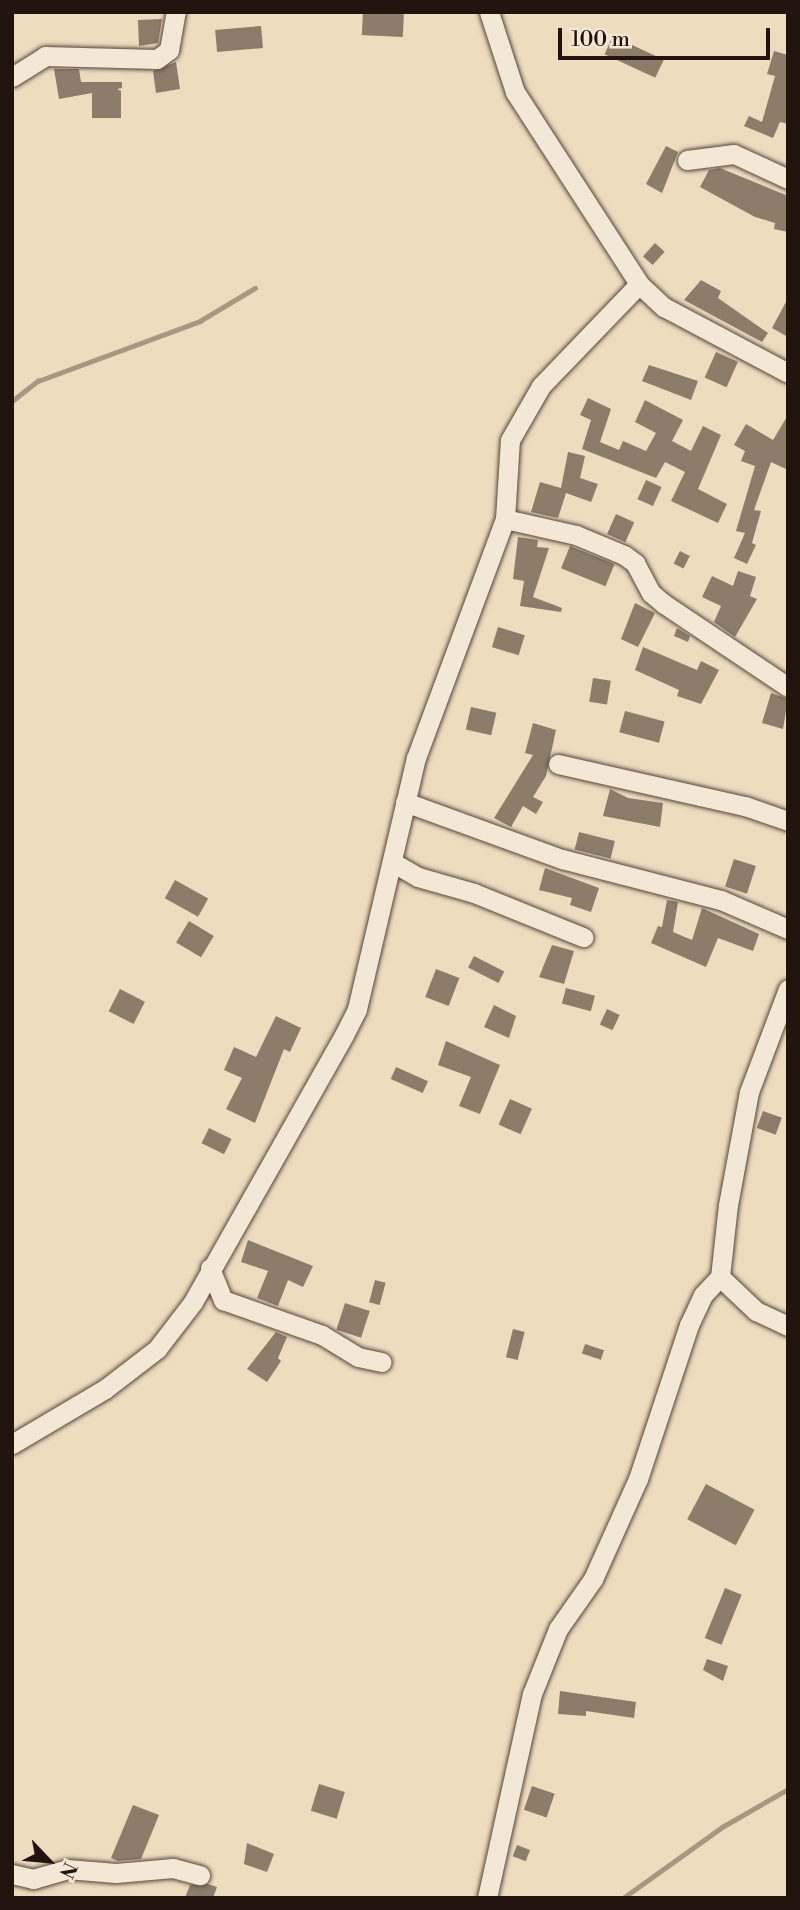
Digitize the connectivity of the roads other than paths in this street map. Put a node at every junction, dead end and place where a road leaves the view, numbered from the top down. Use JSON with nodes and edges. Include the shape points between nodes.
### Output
{"nodes":[{"id":1,"x":176,"y":12,"type":"edge"},
{"id":2,"x":489,"y":12,"type":"edge"},
{"id":3,"x":12,"y":76,"type":"edge"},
{"id":4,"x":687,"y":160,"type":"dead end"},
{"id":5,"x":788,"y":179,"type":"edge"},
{"id":6,"x":639,"y":284,"type":"junction"},
{"id":7,"x":788,"y":373,"type":"edge"},
{"id":8,"x":505,"y":519,"type":"junction"},
{"id":9,"x":788,"y":687,"type":"edge"},
{"id":10,"x":558,"y":764,"type":"dead end"},
{"id":11,"x":405,"y":802,"type":"junction"},
{"id":12,"x":788,"y":821,"type":"edge"},
{"id":13,"x":392,"y":862,"type":"junction"},
{"id":14,"x":788,"y":929,"type":"edge"},
{"id":15,"x":583,"y":937,"type":"dead end"},
{"id":16,"x":788,"y":989,"type":"edge"},
{"id":17,"x":210,"y":1268,"type":"junction"},
{"id":18,"x":720,"y":1277,"type":"junction"},
{"id":19,"x":788,"y":1326,"type":"edge"},
{"id":20,"x":382,"y":1362,"type":"dead end"},
{"id":21,"x":12,"y":1444,"type":"edge"},
{"id":22,"x":12,"y":1874,"type":"edge"},
{"id":23,"x":200,"y":1875,"type":"dead end"},
{"id":24,"x":487,"y":1898,"type":"edge"}],
"edges":[{"from":1,"to":3,"type":"street","via":[[170,50],[157,59],[45,55]]},
{"from":2,"to":6,"type":"street","via":[[515,92]]},
{"from":4,"to":5,"type":"street","via":[[734,154]]},
{"from":6,"to":7,"type":"street","via":[[664,307]]},
{"from":6,"to":8,"type":"street","via":[[541,386],[519,418],[506,461]]},
{"from":8,"to":9,"type":"street","via":[[576,535],[624,555],[664,604]]},
{"from":8,"to":11,"type":"street","via":[[426,727]]},
{"from":10,"to":12,"type":"street","via":[[745,806]]},
{"from":11,"to":13,"type":"street"},
{"from":11,"to":14,"type":"street","via":[[562,859],[721,900]]},
{"from":13,"to":15,"type":"street","via":[[418,877],[474,893]]},
{"from":13,"to":17,"type":"street","via":[[357,1009]]},
{"from":16,"to":18,"type":"street","via":[[749,1093]]},
{"from":17,"to":20,"type":"street","via":[[223,1300],[323,1335],[358,1357]]},
{"from":17,"to":21,"type":"street","via":[[193,1302],[158,1349],[106,1389]]},
{"from":18,"to":19,"type":"street","via":[[756,1311]]},
{"from":18,"to":24,"type":"street","via":[[703,1295],[689,1325],[638,1479],[593,1580],[558,1629],[532,1694]]},
{"from":22,"to":23,"type":"street","via":[[33,1879],[67,1869],[116,1873],[173,1868]]}]}
